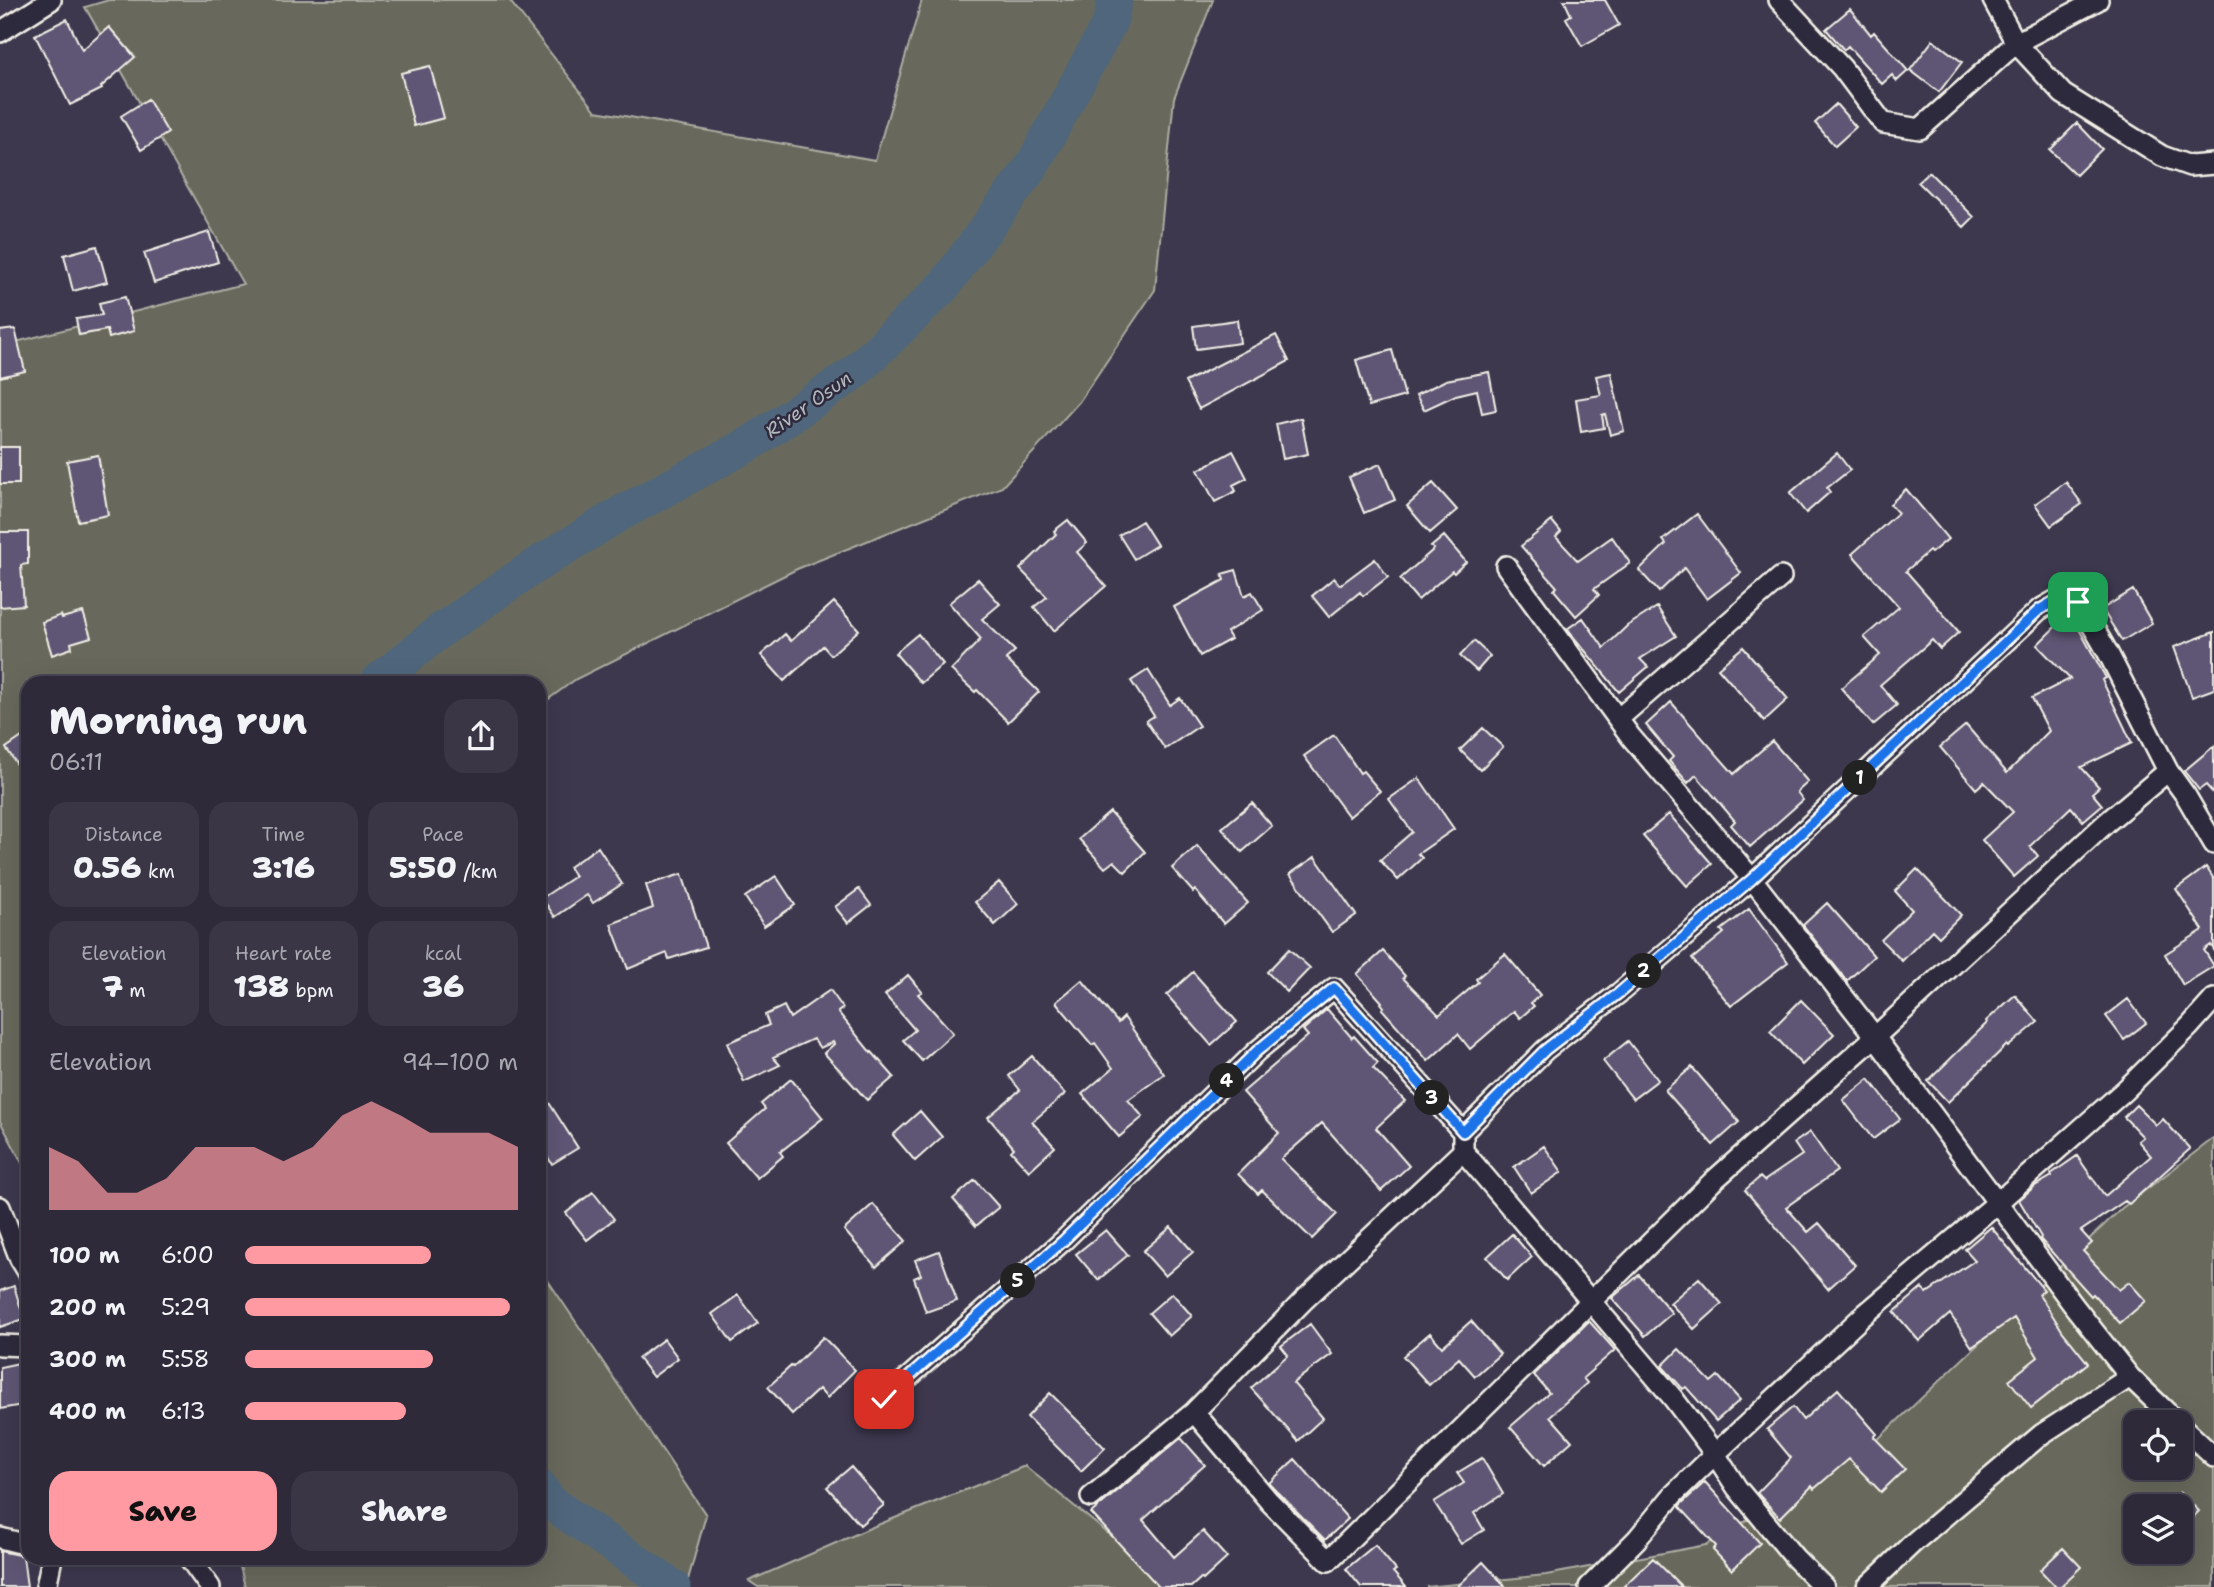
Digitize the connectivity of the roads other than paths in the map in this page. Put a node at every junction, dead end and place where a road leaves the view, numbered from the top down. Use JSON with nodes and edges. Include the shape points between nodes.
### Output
{"nodes":[{"id":1,"x":51,"y":0,"type":"edge"},
{"id":2,"x":1779,"y":0,"type":"edge"},
{"id":3,"x":1993,"y":0,"type":"edge"},
{"id":4,"x":2098,"y":0,"type":"edge"},
{"id":5,"x":0,"y":32,"type":"edge"},
{"id":6,"x":2016,"y":43,"type":"junction"},
{"id":7,"x":2214,"y":164,"type":"edge"},
{"id":8,"x":1506,"y":566,"type":"dead end"},
{"id":9,"x":1781,"y":577,"type":"dead end"},
{"id":10,"x":1618,"y":719,"type":"junction"},
{"id":11,"x":2168,"y":771,"type":"junction"},
{"id":12,"x":2214,"y":844,"type":"edge"},
{"id":13,"x":1752,"y":879,"type":"junction"},
{"id":14,"x":2214,"y":999,"type":"edge"},
{"id":15,"x":1875,"y":1037,"type":"junction"},
{"id":16,"x":1463,"y":1142,"type":"junction"},
{"id":17,"x":1997,"y":1203,"type":"junction"},
{"id":18,"x":0,"y":1207,"type":"edge"},
{"id":19,"x":21,"y":1261,"type":"edge"},
{"id":20,"x":1591,"y":1301,"type":"junction"},
{"id":21,"x":0,"y":1345,"type":"edge"},
{"id":22,"x":21,"y":1346,"type":"edge"},
{"id":23,"x":2130,"y":1377,"type":"junction"},
{"id":24,"x":884,"y":1399,"type":"dead end"},
{"id":25,"x":2164,"y":1410,"type":"edge"},
{"id":26,"x":1194,"y":1412,"type":"junction"},
{"id":27,"x":2193,"y":1437,"type":"edge"},
{"id":28,"x":1715,"y":1454,"type":"junction"},
{"id":29,"x":2214,"y":1457,"type":"edge"},
{"id":30,"x":1091,"y":1497,"type":"dead end"},
{"id":31,"x":0,"y":1538,"type":"edge"},
{"id":32,"x":21,"y":1543,"type":"edge"},
{"id":33,"x":51,"y":1565,"type":"edge"},
{"id":34,"x":194,"y":1565,"type":"edge"},
{"id":35,"x":46,"y":1587,"type":"edge"},
{"id":36,"x":209,"y":1587,"type":"edge"},
{"id":37,"x":1589,"y":1587,"type":"edge"},
{"id":38,"x":1824,"y":1587,"type":"edge"},
{"id":39,"x":1867,"y":1587,"type":"edge"}],
"edges":[{"from":1,"to":5,"type":"street"},
{"from":2,"to":6,"type":"street","via":[[1842,68],[1882,123],[1920,129]]},
{"from":3,"to":6,"type":"street"},
{"from":4,"to":6,"type":"street"},
{"from":6,"to":7,"type":"street","via":[[2063,94],[2162,156],[2190,166]]},
{"from":8,"to":10,"type":"street"},
{"from":9,"to":10,"type":"street"},
{"from":10,"to":13,"type":"street"},
{"from":11,"to":12,"type":"street"},
{"from":11,"to":13,"type":"street","via":[[2078,602],[2060,598],[2039,610]]},
{"from":11,"to":15,"type":"street"},
{"from":13,"to":15,"type":"street"},
{"from":13,"to":16,"type":"street","via":[[1545,1050]]},
{"from":14,"to":17,"type":"street","via":[[2123,1091]]},
{"from":15,"to":17,"type":"street"},
{"from":15,"to":20,"type":"street","via":[[1712,1182]]},
{"from":16,"to":20,"type":"street"},
{"from":16,"to":24,"type":"street","via":[[1334,988],[1257,1051],[1064,1240]]},
{"from":16,"to":26,"type":"street"},
{"from":17,"to":23,"type":"street"},
{"from":17,"to":28,"type":"street","via":[[1864,1315]]},
{"from":18,"to":19,"type":"street"},
{"from":20,"to":26,"type":"street","via":[[1328,1561],[1269,1501]]},
{"from":20,"to":28,"type":"street"},
{"from":21,"to":22,"type":"street"},
{"from":23,"to":25,"type":"street"},
{"from":23,"to":39,"type":"street","via":[[2042,1434]]},
{"from":26,"to":30,"type":"street"},
{"from":27,"to":29,"type":"street"},
{"from":28,"to":37,"type":"street"},
{"from":28,"to":38,"type":"street","via":[[1737,1488]]},
{"from":31,"to":32,"type":"street"},
{"from":33,"to":35,"type":"street"},
{"from":34,"to":36,"type":"street"}]}
